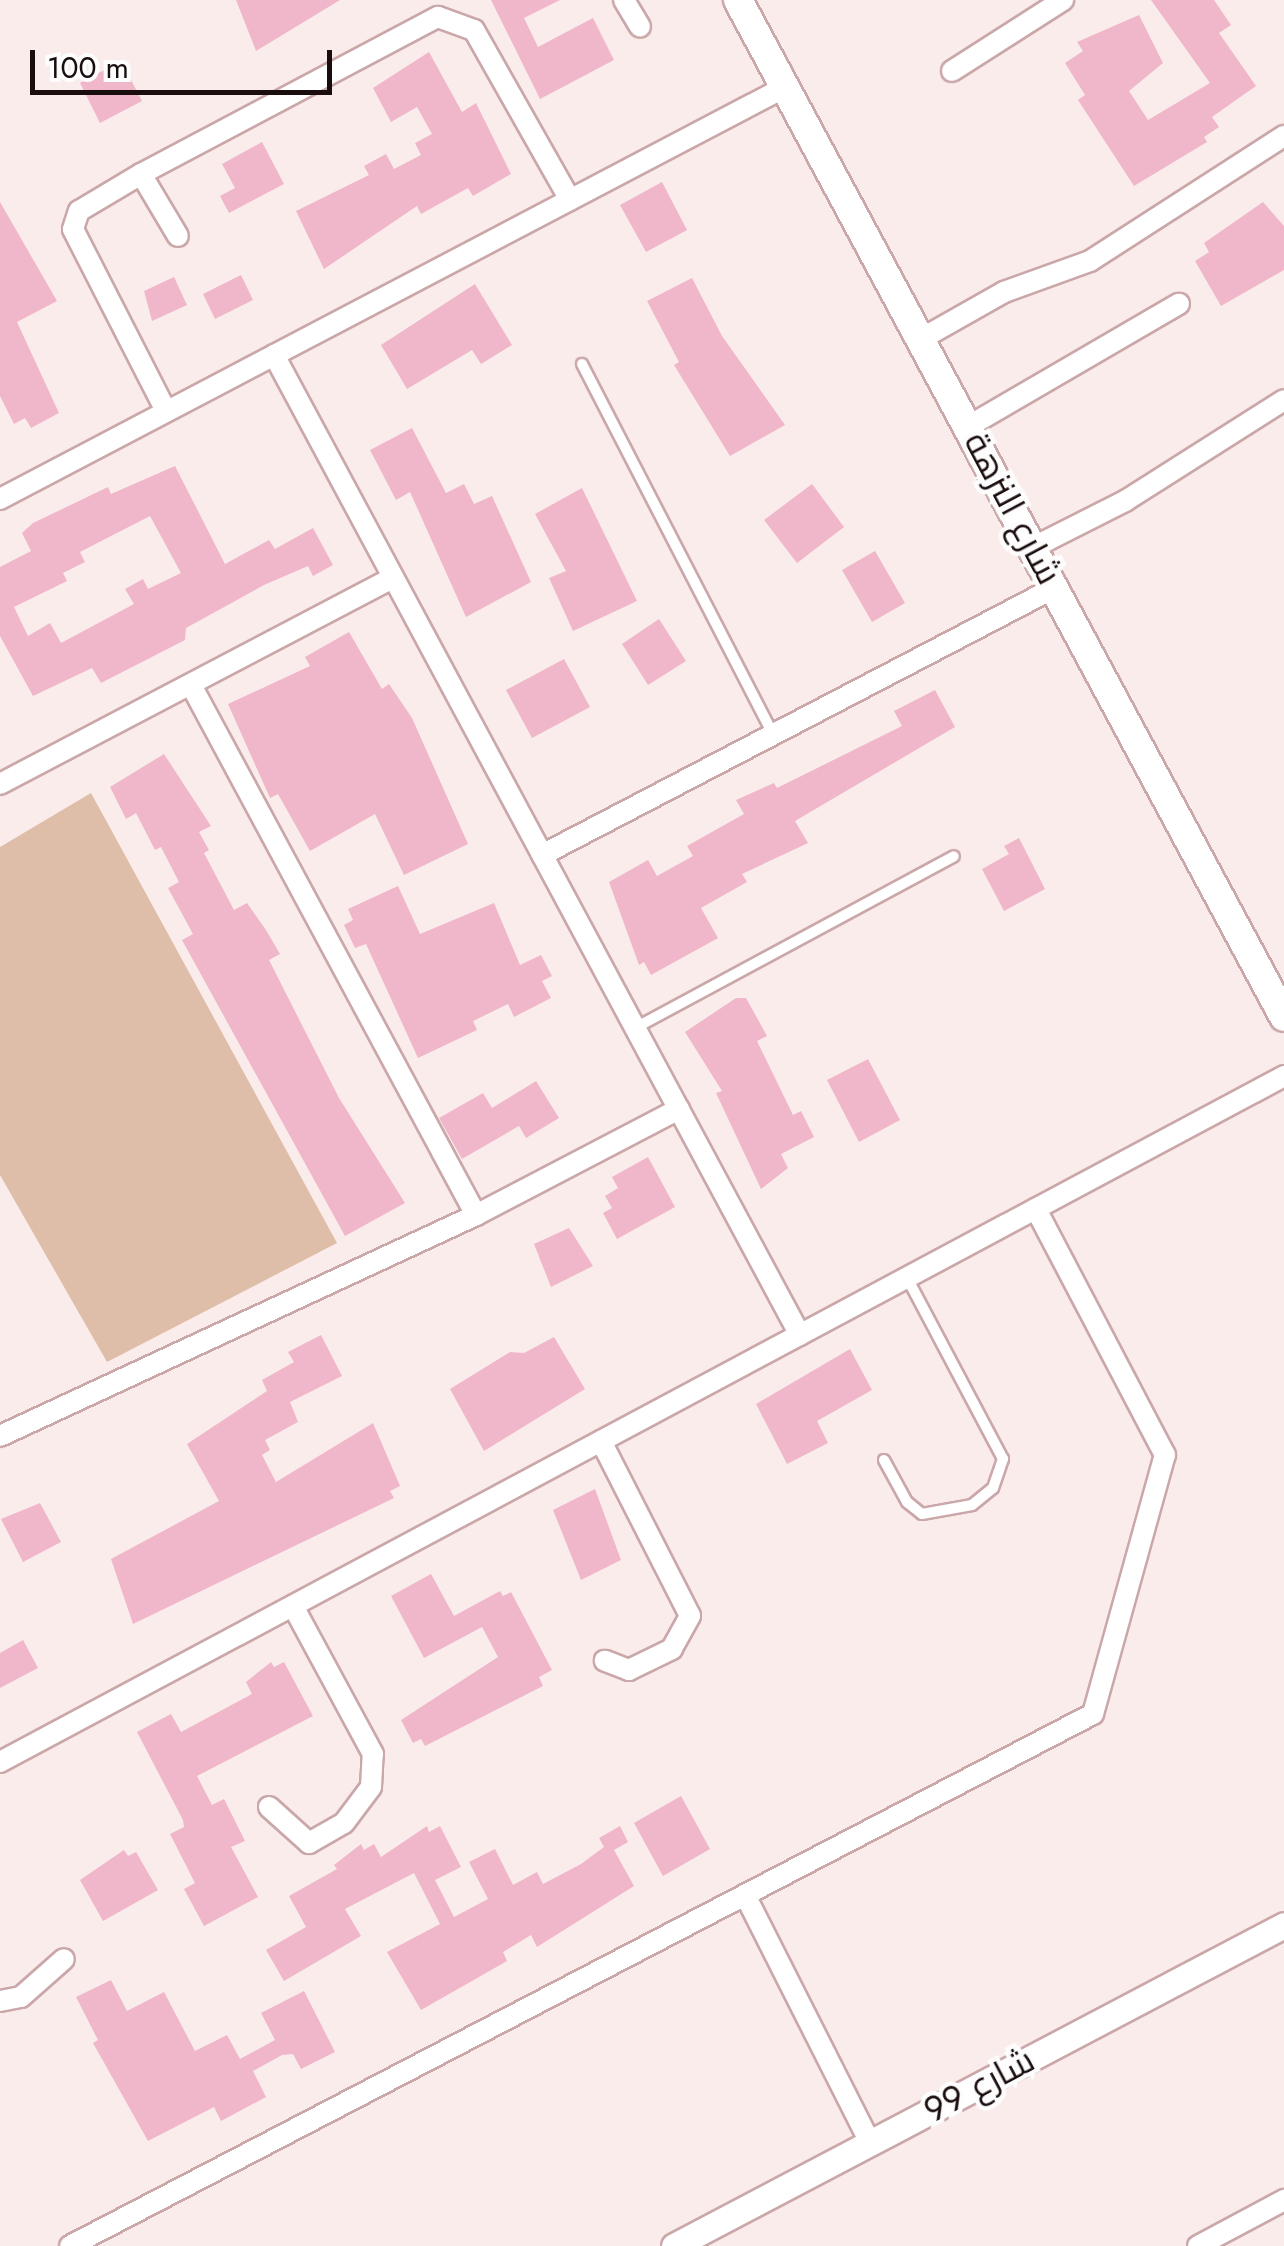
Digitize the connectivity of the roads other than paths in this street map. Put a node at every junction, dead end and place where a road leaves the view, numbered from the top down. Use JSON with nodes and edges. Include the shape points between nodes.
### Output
{"nodes":[{"id":1,"x":624,"y":0,"type":"edge"},
{"id":2,"x":738,"y":0,"type":"edge"},
{"id":3,"x":1063,"y":0,"type":"edge"},
{"id":4,"x":640,"y":27,"type":"dead end"},
{"id":5,"x":952,"y":70,"type":"dead end"},
{"id":6,"x":785,"y":87,"type":"junction"},
{"id":7,"x":1284,"y":136,"type":"edge"},
{"id":8,"x":141,"y":174,"type":"junction"},
{"id":9,"x":570,"y":200,"type":"junction"},
{"id":10,"x":178,"y":236,"type":"dead end"},
{"id":11,"x":1179,"y":304,"type":"dead end"},
{"id":12,"x":922,"y":339,"type":"junction"},
{"id":13,"x":274,"y":355,"type":"junction"},
{"id":14,"x":582,"y":364,"type":"dead end"},
{"id":15,"x":1284,"y":400,"type":"edge"},
{"id":16,"x":166,"y":412,"type":"junction"},
{"id":17,"x":969,"y":426,"type":"junction"},
{"id":18,"x":0,"y":499,"type":"edge"},
{"id":19,"x":1034,"y":547,"type":"junction"},
{"id":20,"x":392,"y":579,"type":"junction"},
{"id":21,"x":1056,"y":587,"type":"junction"},
{"id":22,"x":192,"y":685,"type":"junction"},
{"id":23,"x":773,"y":734,"type":"junction"},
{"id":24,"x":0,"y":784,"type":"edge"},
{"id":25,"x":542,"y":855,"type":"junction"},
{"id":26,"x":954,"y":856,"type":"dead end"},
{"id":27,"x":1284,"y":1018,"type":"edge"},
{"id":28,"x":635,"y":1028,"type":"junction"},
{"id":29,"x":1284,"y":1076,"type":"edge"},
{"id":30,"x":679,"y":1110,"type":"junction"},
{"id":31,"x":1036,"y":1208,"type":"junction"},
{"id":32,"x":476,"y":1215,"type":"junction"},
{"id":33,"x":906,"y":1278,"type":"junction"},
{"id":34,"x":800,"y":1335,"type":"junction"},
{"id":35,"x":0,"y":1436,"type":"edge"},
{"id":36,"x":601,"y":1441,"type":"junction"},
{"id":37,"x":884,"y":1460,"type":"dead end"},
{"id":38,"x":293,"y":1606,"type":"junction"},
{"id":39,"x":605,"y":1661,"type":"dead end"},
{"id":40,"x":0,"y":1762,"type":"edge"},
{"id":41,"x":268,"y":1808,"type":"dead end"},
{"id":42,"x":745,"y":1895,"type":"junction"},
{"id":43,"x":1281,"y":1934,"type":"edge"},
{"id":44,"x":64,"y":1958,"type":"dead end"},
{"id":45,"x":0,"y":2000,"type":"edge"},
{"id":46,"x":870,"y":2142,"type":"junction"},
{"id":47,"x":1284,"y":2200,"type":"edge"},
{"id":48,"x":70,"y":2246,"type":"edge"},
{"id":49,"x":674,"y":2246,"type":"edge"},
{"id":50,"x":1198,"y":2246,"type":"edge"}],
"edges":[{"from":1,"to":4,"type":"street"},
{"from":2,"to":6,"type":"main road","name":"شارع النزهة"},
{"from":3,"to":5,"type":"street"},
{"from":6,"to":9,"type":"street"},
{"from":6,"to":12,"type":"main road","name":"شارع النزهة"},
{"from":7,"to":12,"type":"street","via":[[1090,261],[1004,292]]},
{"from":8,"to":9,"type":"street","via":[[438,17],[474,30]]},
{"from":8,"to":10,"type":"street"},
{"from":8,"to":16,"type":"street","via":[[79,210],[73,229]]},
{"from":9,"to":13,"type":"street"},
{"from":11,"to":17,"type":"street"},
{"from":12,"to":17,"type":"main road","name":"شارع النزهة"},
{"from":13,"to":16,"type":"street"},
{"from":13,"to":20,"type":"street"},
{"from":14,"to":23,"type":"lane"},
{"from":15,"to":19,"type":"street","via":[[1125,501]]},
{"from":16,"to":18,"type":"street"},
{"from":17,"to":19,"type":"main road","name":"شارع النزهة"},
{"from":19,"to":21,"type":"main road","name":"شارع النزهة"},
{"from":20,"to":22,"type":"street"},
{"from":20,"to":25,"type":"street"},
{"from":21,"to":23,"type":"street"},
{"from":21,"to":27,"type":"main road","name":"شارع النزهة"},
{"from":22,"to":24,"type":"street"},
{"from":22,"to":32,"type":"street"},
{"from":23,"to":25,"type":"street"},
{"from":25,"to":28,"type":"street"},
{"from":26,"to":28,"type":"lane"},
{"from":28,"to":30,"type":"street"},
{"from":29,"to":31,"type":"street"},
{"from":30,"to":32,"type":"street"},
{"from":30,"to":34,"type":"street"},
{"from":31,"to":33,"type":"street"},
{"from":31,"to":42,"type":"street","via":[[1166,1455],[1093,1714]]},
{"from":32,"to":35,"type":"street"},
{"from":33,"to":34,"type":"street"},
{"from":33,"to":37,"type":"lane","via":[[1003,1460],[993,1488],[972,1505],[922,1514],[907,1502]]},
{"from":34,"to":36,"type":"street"},
{"from":36,"to":38,"type":"street"},
{"from":36,"to":39,"type":"street","via":[[690,1616],[672,1649],[628,1670]]},
{"from":38,"to":40,"type":"street"},
{"from":38,"to":41,"type":"street","via":[[373,1754],[371,1788],[344,1823],[309,1843]]},
{"from":42,"to":46,"type":"street"},
{"from":42,"to":48,"type":"street"},
{"from":43,"to":46,"type":"street","name":"شارع 99"},
{"from":44,"to":45,"type":"street","via":[[21,1998]]},
{"from":46,"to":49,"type":"street","name":"شارع 99"},
{"from":47,"to":50,"type":"street"}]}
